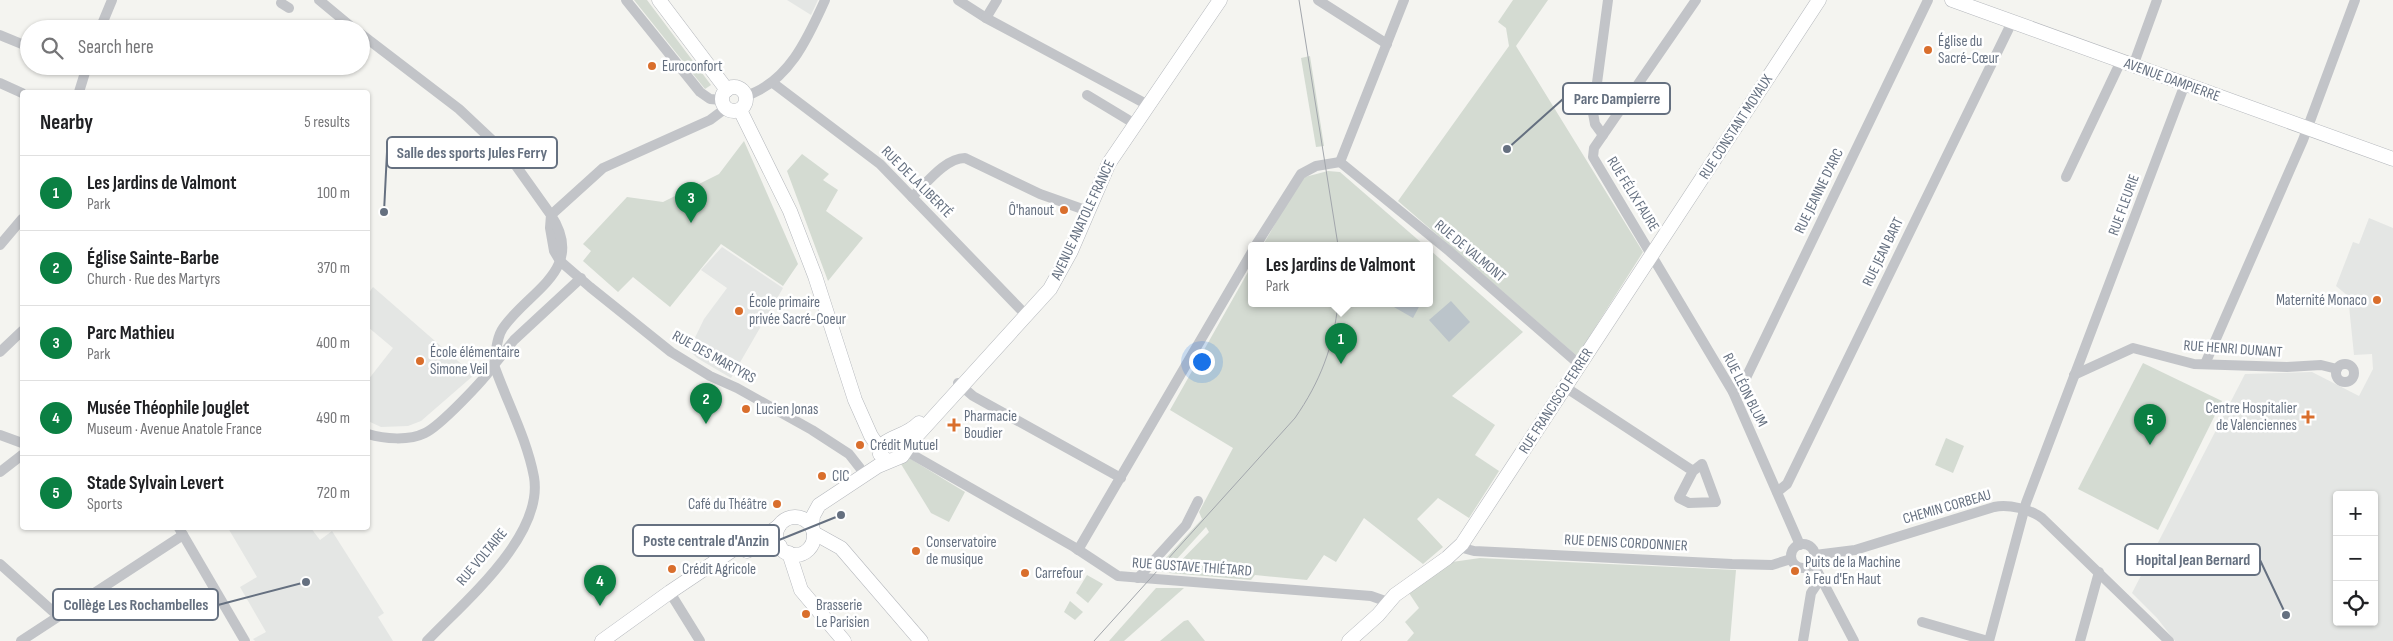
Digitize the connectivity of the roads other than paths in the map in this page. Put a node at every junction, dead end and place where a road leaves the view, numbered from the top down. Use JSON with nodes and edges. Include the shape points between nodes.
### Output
{"nodes":[{"id":1,"x":112,"y":0,"type":"edge"},
{"id":2,"x":319,"y":0,"type":"edge"},
{"id":3,"x":626,"y":0,"type":"edge"},
{"id":4,"x":659,"y":0,"type":"edge"},
{"id":5,"x":825,"y":0,"type":"edge"},
{"id":6,"x":958,"y":0,"type":"edge"},
{"id":7,"x":997,"y":0,"type":"edge"},
{"id":8,"x":1211,"y":0,"type":"edge"},
{"id":9,"x":1220,"y":0,"type":"edge"},
{"id":10,"x":1318,"y":0,"type":"edge"},
{"id":11,"x":1404,"y":0,"type":"edge"},
{"id":12,"x":1608,"y":0,"type":"edge"},
{"id":13,"x":1696,"y":0,"type":"edge"},
{"id":14,"x":1819,"y":0,"type":"edge"},
{"id":15,"x":1928,"y":0,"type":"edge"},
{"id":16,"x":1952,"y":0,"type":"edge"},
{"id":17,"x":2157,"y":0,"type":"edge"},
{"id":18,"x":2355,"y":0,"type":"edge"},
{"id":19,"x":986,"y":18,"type":"junction"},
{"id":20,"x":104,"y":20,"type":"edge"},
{"id":21,"x":343,"y":20,"type":"edge"},
{"id":22,"x":2012,"y":22,"type":"junction"},
{"id":23,"x":0,"y":35,"type":"edge"},
{"id":24,"x":370,"y":41,"type":"edge"},
{"id":25,"x":20,"y":43,"type":"edge"},
{"id":26,"x":1387,"y":44,"type":"junction"},
{"id":27,"x":2127,"y":64,"type":"junction"},
{"id":28,"x":82,"y":75,"type":"edge"},
{"id":29,"x":0,"y":83,"type":"edge"},
{"id":30,"x":773,"y":83,"type":"junction"},
{"id":31,"x":2185,"y":84,"type":"junction"},
{"id":32,"x":79,"y":90,"type":"edge"},
{"id":33,"x":20,"y":92,"type":"edge"},
{"id":34,"x":1087,"y":95,"type":"dead end"},
{"id":35,"x":745,"y":96,"type":"junction"},
{"id":36,"x":729,"y":102,"type":"junction"},
{"id":37,"x":1145,"y":103,"type":"junction"},
{"id":38,"x":1132,"y":122,"type":"junction"},
{"id":39,"x":2307,"y":129,"type":"junction"},
{"id":40,"x":1603,"y":135,"type":"junction"},
{"id":41,"x":2393,"y":159,"type":"edge"},
{"id":42,"x":1340,"y":162,"type":"junction"},
{"id":43,"x":2066,"y":177,"type":"dead end"},
{"id":44,"x":912,"y":197,"type":"junction"},
{"id":45,"x":1084,"y":210,"type":"junction"},
{"id":46,"x":551,"y":215,"type":"junction"},
{"id":47,"x":20,"y":221,"type":"edge"},
{"id":48,"x":1,"y":242,"type":"edge"},
{"id":49,"x":1258,"y":242,"type":"edge"},
{"id":50,"x":1652,"y":254,"type":"junction"},
{"id":51,"x":1248,"y":259,"type":"edge"},
{"id":52,"x":560,"y":261,"type":"junction"},
{"id":53,"x":581,"y":278,"type":"junction"},
{"id":54,"x":1024,"y":314,"type":"junction"},
{"id":55,"x":20,"y":333,"type":"edge"},
{"id":56,"x":0,"y":352,"type":"edge"},
{"id":57,"x":2205,"y":364,"type":"junction"},
{"id":58,"x":494,"y":365,"type":"junction"},
{"id":59,"x":1580,"y":365,"type":"junction"},
{"id":60,"x":2337,"y":369,"type":"dead end"},
{"id":61,"x":2074,"y":375,"type":"junction"},
{"id":62,"x":959,"y":385,"type":"junction"},
{"id":63,"x":1565,"y":387,"type":"junction"},
{"id":64,"x":1733,"y":392,"type":"junction"},
{"id":65,"x":864,"y":420,"type":"junction"},
{"id":66,"x":370,"y":434,"type":"edge"},
{"id":67,"x":0,"y":435,"type":"edge"},
{"id":68,"x":20,"y":442,"type":"edge"},
{"id":69,"x":900,"y":443,"type":"junction"},
{"id":70,"x":882,"y":454,"type":"junction"},
{"id":71,"x":20,"y":457,"type":"edge"},
{"id":72,"x":860,"y":468,"type":"junction"},
{"id":73,"x":1692,"y":470,"type":"dead end"},
{"id":74,"x":0,"y":472,"type":"edge"},
{"id":75,"x":1121,"y":478,"type":"junction"},
{"id":76,"x":1777,"y":492,"type":"junction"},
{"id":77,"x":1198,"y":501,"type":"dead end"},
{"id":78,"x":2023,"y":510,"type":"junction"},
{"id":79,"x":795,"y":517,"type":"junction"},
{"id":80,"x":780,"y":526,"type":"junction"},
{"id":81,"x":813,"y":530,"type":"junction"},
{"id":82,"x":181,"y":531,"type":"edge"},
{"id":83,"x":1800,"y":545,"type":"junction"},
{"id":84,"x":1459,"y":547,"type":"junction"},
{"id":85,"x":785,"y":550,"type":"junction"},
{"id":86,"x":1078,"y":550,"type":"junction"},
{"id":87,"x":1791,"y":559,"type":"junction"},
{"id":88,"x":1814,"y":559,"type":"junction"},
{"id":89,"x":0,"y":564,"type":"edge"},
{"id":90,"x":2099,"y":572,"type":"junction"},
{"id":91,"x":1138,"y":578,"type":"junction"},
{"id":92,"x":1821,"y":578,"type":"junction"},
{"id":93,"x":674,"y":599,"type":"junction"},
{"id":94,"x":1388,"y":602,"type":"junction"},
{"id":95,"x":58,"y":616,"type":"junction"},
{"id":96,"x":631,"y":622,"type":"junction"},
{"id":97,"x":1922,"y":622,"type":"dead end"},
{"id":98,"x":21,"y":641,"type":"edge"},
{"id":99,"x":244,"y":641,"type":"edge"},
{"id":100,"x":427,"y":641,"type":"edge"},
{"id":101,"x":602,"y":641,"type":"edge"},
{"id":102,"x":700,"y":641,"type":"edge"},
{"id":103,"x":844,"y":641,"type":"edge"},
{"id":104,"x":921,"y":641,"type":"edge"},
{"id":105,"x":1349,"y":641,"type":"edge"},
{"id":106,"x":1803,"y":641,"type":"edge"},
{"id":107,"x":1854,"y":641,"type":"edge"},
{"id":108,"x":1988,"y":641,"type":"edge"},
{"id":109,"x":2080,"y":641,"type":"edge"},
{"id":110,"x":2169,"y":641,"type":"edge"}],
"edges":[{"from":1,"to":20,"type":"street"},
{"from":2,"to":21,"type":"street"},
{"from":3,"to":36,"type":"street","via":[[700,92],[710,99]]},
{"from":4,"to":36,"type":"main road"},
{"from":5,"to":30,"type":"street","via":[[806,41]]},
{"from":6,"to":19,"type":"street"},
{"from":7,"to":19,"type":"street"},
{"from":8,"to":37,"type":"main road","name":"AVENUE ANATOLE FRANCE"},
{"from":9,"to":37,"type":"main road","name":"AVENUE ANATOLE FRANCE"},
{"from":10,"to":26,"type":"street"},
{"from":11,"to":26,"type":"street"},
{"from":12,"to":40,"type":"street","via":[[1593,113],[1595,124]]},
{"from":13,"to":40,"type":"street","name":"RUE FÉLIX FAURE"},
{"from":14,"to":50,"type":"main road","name":"RUE CONSTANT MOYAUX"},
{"from":15,"to":64,"type":"street","name":"RUE JEANNE D'ARC","via":[[1743,384]]},
{"from":16,"to":22,"type":"main road","name":"AVENUE DAMPIERRE"},
{"from":17,"to":27,"type":"street"},
{"from":18,"to":39,"type":"street"},
{"from":19,"to":37,"type":"street"},
{"from":22,"to":27,"type":"main road","name":"AVENUE DAMPIERRE"},
{"from":22,"to":76,"type":"street","name":"RUE JEAN BART","via":[[1787,484]]},
{"from":23,"to":25,"type":"street"},
{"from":24,"to":46,"type":"street","via":[[485,131],[519,168]]},
{"from":26,"to":42,"type":"street"},
{"from":27,"to":31,"type":"main road","name":"AVENUE DAMPIERRE"},
{"from":27,"to":43,"type":"street"},
{"from":28,"to":32,"type":"street"},
{"from":29,"to":33,"type":"street"},
{"from":30,"to":35,"type":"street"},
{"from":30,"to":44,"type":"street","name":"RUE DE LA LIBERTÉ","via":[[876,160]]},
{"from":31,"to":39,"type":"main road","name":"AVENUE DAMPIERRE"},
{"from":31,"to":61,"type":"street","name":"RUE FLEURIE"},
{"from":34,"to":38,"type":"street"},
{"from":35,"to":36,"type":"main road","via":[[745,104]]},
{"from":35,"to":36,"type":"main road","via":[[736,88]]},
{"from":36,"to":46,"type":"street","via":[[710,120],[603,168]]},
{"from":36,"to":65,"type":"main road","via":[[775,177],[797,228]]},
{"from":37,"to":38,"type":"main road","name":"AVENUE ANATOLE FRANCE"},
{"from":38,"to":45,"type":"main road","name":"AVENUE ANATOLE FRANCE","via":[[1098,168]]},
{"from":39,"to":41,"type":"main road","name":"AVENUE DAMPIERRE"},
{"from":39,"to":57,"type":"street"},
{"from":40,"to":50,"type":"street","name":"RUE FÉLIX FAURE","via":[[1593,151],[1594,161]]},
{"from":42,"to":49,"type":"street","via":[[1304,171]]},
{"from":42,"to":59,"type":"street","name":"RUE DE VALMONT"},
{"from":44,"to":45,"type":"street","via":[[944,168],[962,158],[1040,194]]},
{"from":44,"to":54,"type":"street","name":"RUE DE LA LIBERTÉ"},
{"from":45,"to":54,"type":"main road","name":"AVENUE ANATOLE FRANCE","via":[[1052,271]]},
{"from":46,"to":52,"type":"street","via":[[554,251]]},
{"from":47,"to":48,"type":"street"},
{"from":50,"to":59,"type":"main road","name":"RUE FRANCISCO FERRER"},
{"from":50,"to":64,"type":"street","name":"RUE LÉON BLUM"},
{"from":51,"to":75,"type":"street"},
{"from":52,"to":53,"type":"street","name":"RUE DES MARTYRS"},
{"from":52,"to":58,"type":"street","via":[[549,280],[503,328]]},
{"from":53,"to":58,"type":"street","via":[[514,340]]},
{"from":53,"to":72,"type":"street","name":"RUE DES MARTYRS","via":[[671,352],[812,430],[849,454]]},
{"from":54,"to":62,"type":"main road","name":"AVENUE ANATOLE FRANCE"},
{"from":55,"to":56,"type":"street"},
{"from":57,"to":60,"type":"street","name":"RUE HENRI DUNANT","via":[[2321,365]]},
{"from":57,"to":61,"type":"street","name":"RUE HENRI DUNANT","via":[[2184,363],[2134,348]]},
{"from":58,"to":66,"type":"street","via":[[458,404],[424,434],[402,438]]},
{"from":58,"to":100,"type":"street","name":"RUE VOLTAIRE","via":[[532,471],[535,491],[532,508],[509,553]]},
{"from":59,"to":63,"type":"main road","name":"RUE FRANCISCO FERRER"},
{"from":61,"to":78,"type":"street"},
{"from":62,"to":69,"type":"main road","name":"AVENUE ANATOLE FRANCE"},
{"from":62,"to":75,"type":"street","via":[[973,396]]},
{"from":63,"to":73,"type":"street"},
{"from":63,"to":84,"type":"main road","name":"RUE FRANCISCO FERRER"},
{"from":64,"to":76,"type":"street","name":"RUE LÉON BLUM"},
{"from":65,"to":69,"type":"main road","via":[[876,432]]},
{"from":65,"to":70,"type":"main road"},
{"from":67,"to":68,"type":"street"},
{"from":69,"to":70,"type":"main road","name":"AVENUE ANATOLE FRANCE","via":[[882,444]]},
{"from":69,"to":70,"type":"main road","name":"AVENUE ANATOLE FRANCE","via":[[895,460]]},
{"from":69,"to":86,"type":"street","name":"RUE GUSTAVE THIÉTARD"},
{"from":70,"to":72,"type":"main road","name":"AVENUE ANATOLE FRANCE"},
{"from":70,"to":81,"type":"main road","name":"AVENUE ANATOLE FRANCE","via":[[819,506],[813,516]]},
{"from":71,"to":74,"type":"street"},
{"from":72,"to":79,"type":"main road","name":"AVENUE ANATOLE FRANCE","via":[[816,497]]},
{"from":75,"to":86,"type":"street"},
{"from":76,"to":83,"type":"street","name":"RUE LÉON BLUM"},
{"from":77,"to":91,"type":"street","via":[[1186,525]]},
{"from":78,"to":88,"type":"street","name":"CHEMIN CORBEAU","via":[[1994,507],[1855,550]]},
{"from":78,"to":90,"type":"street","name":"CHEMIN CORBEAU","via":[[2042,518]]},
{"from":78,"to":108,"type":"street"},
{"from":79,"to":80,"type":"main road","via":[[785,520]]},
{"from":79,"to":81,"type":"main road","via":[[805,520]]},
{"from":80,"to":85,"type":"main road","via":[[777,536]]},
{"from":80,"to":96,"type":"main road","via":[[746,541]]},
{"from":81,"to":85,"type":"main road","via":[[813,543],[807,550],[799,554]]},
{"from":81,"to":104,"type":"main road","via":[[842,548]]},
{"from":82,"to":95,"type":"street"},
{"from":82,"to":99,"type":"street"},
{"from":83,"to":87,"type":"street","via":[[1792,551]]},
{"from":83,"to":88,"type":"street","via":[[1810,546]]},
{"from":84,"to":87,"type":"street","name":"RUE DENIS CORDONNIER","via":[[1474,551],[1732,564],[1772,565]]},
{"from":84,"to":94,"type":"main road"},
{"from":85,"to":93,"type":"main road","via":[[763,545],[752,548]]},
{"from":85,"to":103,"type":"main road","via":[[801,590]]},
{"from":86,"to":91,"type":"street","name":"RUE GUSTAVE THIÉTARD","via":[[1118,576]]},
{"from":87,"to":88,"type":"street","via":[[1800,568],[1806,568]]},
{"from":88,"to":92,"type":"street"},
{"from":89,"to":95,"type":"street"},
{"from":90,"to":109,"type":"street"},
{"from":90,"to":110,"type":"street","name":"CHEMIN CORBEAU"},
{"from":91,"to":94,"type":"street","name":"RUE GUSTAVE THIÉTARD","via":[[1371,596]]},
{"from":92,"to":106,"type":"street","via":[[1811,593]]},
{"from":92,"to":107,"type":"street"},
{"from":93,"to":96,"type":"main road"},
{"from":93,"to":102,"type":"street"},
{"from":94,"to":105,"type":"main road","via":[[1375,619]]},
{"from":95,"to":98,"type":"street"},
{"from":96,"to":101,"type":"main road"},
{"from":97,"to":108,"type":"street"}]}
